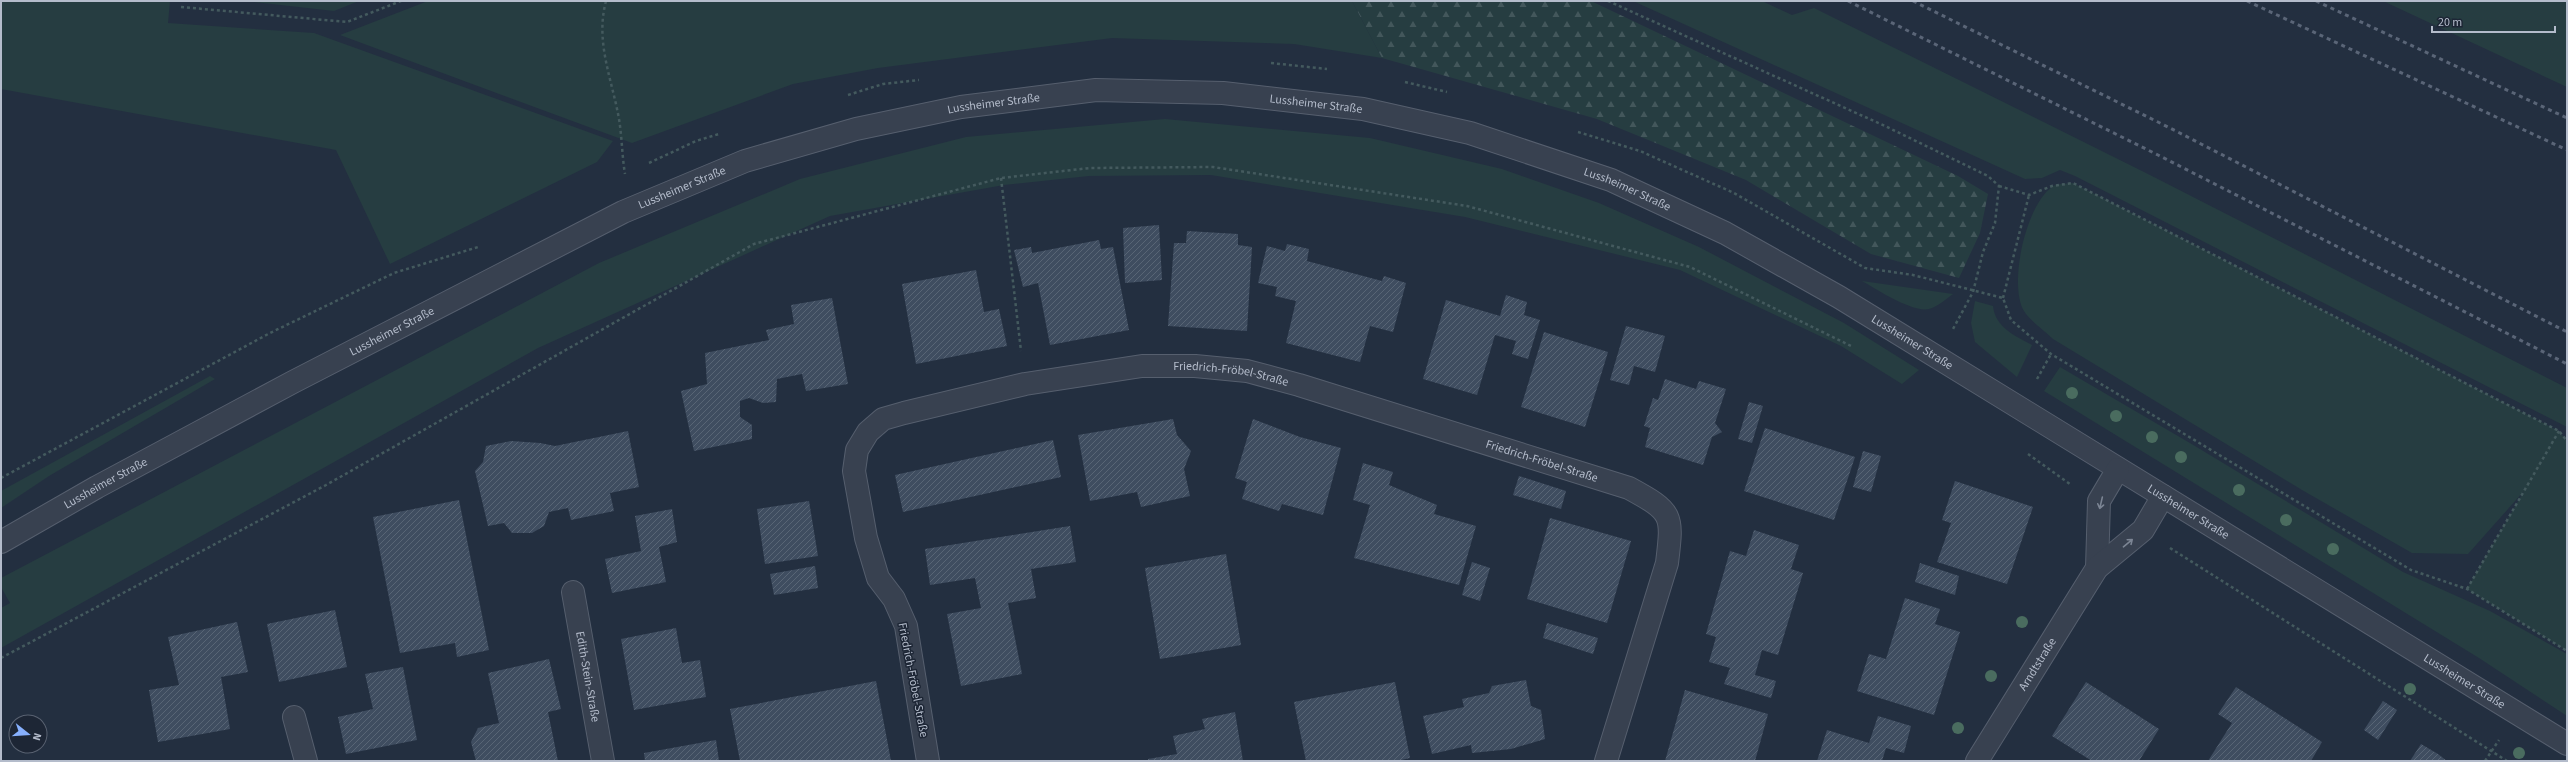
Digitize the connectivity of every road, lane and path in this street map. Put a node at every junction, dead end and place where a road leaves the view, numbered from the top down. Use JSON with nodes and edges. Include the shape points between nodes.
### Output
{"nodes":[{"id":1,"x":402,"y":1,"type":"edge"},
{"id":2,"x":606,"y":1,"type":"edge"},
{"id":3,"x":1608,"y":1,"type":"edge"},
{"id":4,"x":180,"y":7,"type":"dead end"},
{"id":5,"x":1270,"y":63,"type":"dead end"},
{"id":6,"x":1331,"y":70,"type":"dead end"},
{"id":7,"x":921,"y":80,"type":"dead end"},
{"id":8,"x":1400,"y":81,"type":"dead end"},
{"id":9,"x":1452,"y":93,"type":"dead end"},
{"id":10,"x":846,"y":95,"type":"dead end"},
{"id":11,"x":1573,"y":130,"type":"dead end"},
{"id":12,"x":726,"y":132,"type":"dead end"},
{"id":13,"x":646,"y":164,"type":"dead end"},
{"id":14,"x":632,"y":171,"type":"dead end"},
{"id":15,"x":625,"y":174,"type":"junction"},
{"id":16,"x":618,"y":178,"type":"dead end"},
{"id":17,"x":1001,"y":178,"type":"junction"},
{"id":18,"x":2000,"y":186,"type":"junction"},
{"id":19,"x":2029,"y":195,"type":"junction"},
{"id":20,"x":485,"y":244,"type":"dead end"},
{"id":21,"x":1973,"y":292,"type":"junction"},
{"id":22,"x":2003,"y":298,"type":"junction"},
{"id":23,"x":1856,"y":349,"type":"dead end"},
{"id":24,"x":2051,"y":354,"type":"junction"},
{"id":25,"x":1938,"y":358,"type":"junction"},
{"id":26,"x":1025,"y":384,"type":"junction"},
{"id":27,"x":2021,"y":408,"type":"junction"},
{"id":28,"x":2559,"y":431,"type":"junction"},
{"id":29,"x":2567,"y":441,"type":"edge"},
{"id":30,"x":2022,"y":450,"type":"dead end"},
{"id":31,"x":2118,"y":469,"type":"junction"},
{"id":32,"x":1,"y":478,"type":"edge"},
{"id":33,"x":2163,"y":496,"type":"junction"},
{"id":34,"x":2099,"y":501,"type":"junction"},
{"id":35,"x":2143,"y":530,"type":"junction"},
{"id":36,"x":1,"y":542,"type":"edge"},
{"id":37,"x":2098,"y":568,"type":"junction"},
{"id":38,"x":2467,"y":590,"type":"junction"},
{"id":39,"x":573,"y":592,"type":"dead end"},
{"id":40,"x":2567,"y":651,"type":"edge"},
{"id":41,"x":1,"y":658,"type":"edge"},
{"id":42,"x":294,"y":717,"type":"dead end"},
{"id":43,"x":2567,"y":744,"type":"edge"},
{"id":44,"x":306,"y":761,"type":"edge"},
{"id":45,"x":603,"y":761,"type":"edge"},
{"id":46,"x":928,"y":761,"type":"edge"},
{"id":47,"x":1606,"y":761,"type":"edge"},
{"id":48,"x":1977,"y":761,"type":"edge"},
{"id":49,"x":2508,"y":761,"type":"edge"}],
"edges":[{"from":1,"to":4,"type":"path","via":[[347,22]]},
{"from":2,"to":15,"type":"path","via":[[602,17],[604,60],[619,120]]},
{"from":3,"to":18,"type":"path","via":[[1885,126],[1988,176]]},
{"from":5,"to":6,"type":"path"},
{"from":7,"to":10,"type":"path","via":[[883,84]]},
{"from":8,"to":9,"type":"path"},
{"from":11,"to":21,"type":"path","via":[[1640,151],[1734,193],[1865,268],[1913,275]]},
{"from":12,"to":13,"type":"path","via":[[696,141]]},
{"from":14,"to":15,"type":"path"},
{"from":15,"to":16,"type":"path"},
{"from":17,"to":23,"type":"path","via":[[1090,168],[1212,167],[1467,206],[1690,267]]},
{"from":17,"to":26,"type":"path"},
{"from":17,"to":41,"type":"path","via":[[754,244],[326,485]]},
{"from":18,"to":19,"type":"path"},
{"from":18,"to":21,"type":"path","via":[[1995,223],[1983,252]]},
{"from":19,"to":22,"type":"path"},
{"from":19,"to":28,"type":"path","via":[[2052,186],[2072,183]]},
{"from":20,"to":32,"type":"path","via":[[394,273],[270,334]]},
{"from":21,"to":22,"type":"path"},
{"from":21,"to":25,"type":"path"},
{"from":22,"to":24,"type":"path","via":[[2011,320]]},
{"from":24,"to":27,"type":"path"},
{"from":24,"to":38,"type":"path","via":[[2411,570]]},
{"from":25,"to":27,"type":"street","name":"Lussheimer Straße"},
{"from":25,"to":36,"type":"street","name":"Lussheimer Straße","via":[[1839,297],[1725,233],[1611,180],[1470,133],[1363,109],[1231,94],[1096,90],[961,107],[856,129],[745,160],[623,212],[293,382],[97,487]]},
{"from":26,"to":46,"type":"street","name":"Friedrich-Fröbel-Straße","via":[[883,419],[868,432],[857,450],[854,471],[866,538],[878,578],[894,599],[906,626]]},
{"from":26,"to":47,"type":"street","name":"Friedrich-Fröbel-Straße","via":[[1142,366],[1195,366],[1247,371],[1628,488],[1654,502],[1668,516],[1670,537],[1667,563]]},
{"from":27,"to":31,"type":"street","name":"Lussheimer Straße"},
{"from":28,"to":29,"type":"path"},
{"from":28,"to":38,"type":"path"},
{"from":30,"to":34,"type":"path","via":[[2057,476]]},
{"from":31,"to":33,"type":"street","name":"Lussheimer Straße"},
{"from":31,"to":34,"type":"street"},
{"from":33,"to":35,"type":"street","name":"Arndtstraße"},
{"from":33,"to":43,"type":"street","name":"Lussheimer Straße"},
{"from":34,"to":37,"type":"street","one_way":true},
{"from":37,"to":35,"type":"street","name":"Arndtstraße","one_way":true},
{"from":35,"to":49,"type":"path"},
{"from":37,"to":48,"type":"street","name":"Arndtstraße"},
{"from":38,"to":40,"type":"path"},
{"from":39,"to":45,"type":"street","name":"Edith-Stein-Straße"},
{"from":42,"to":44,"type":"street"}]}
